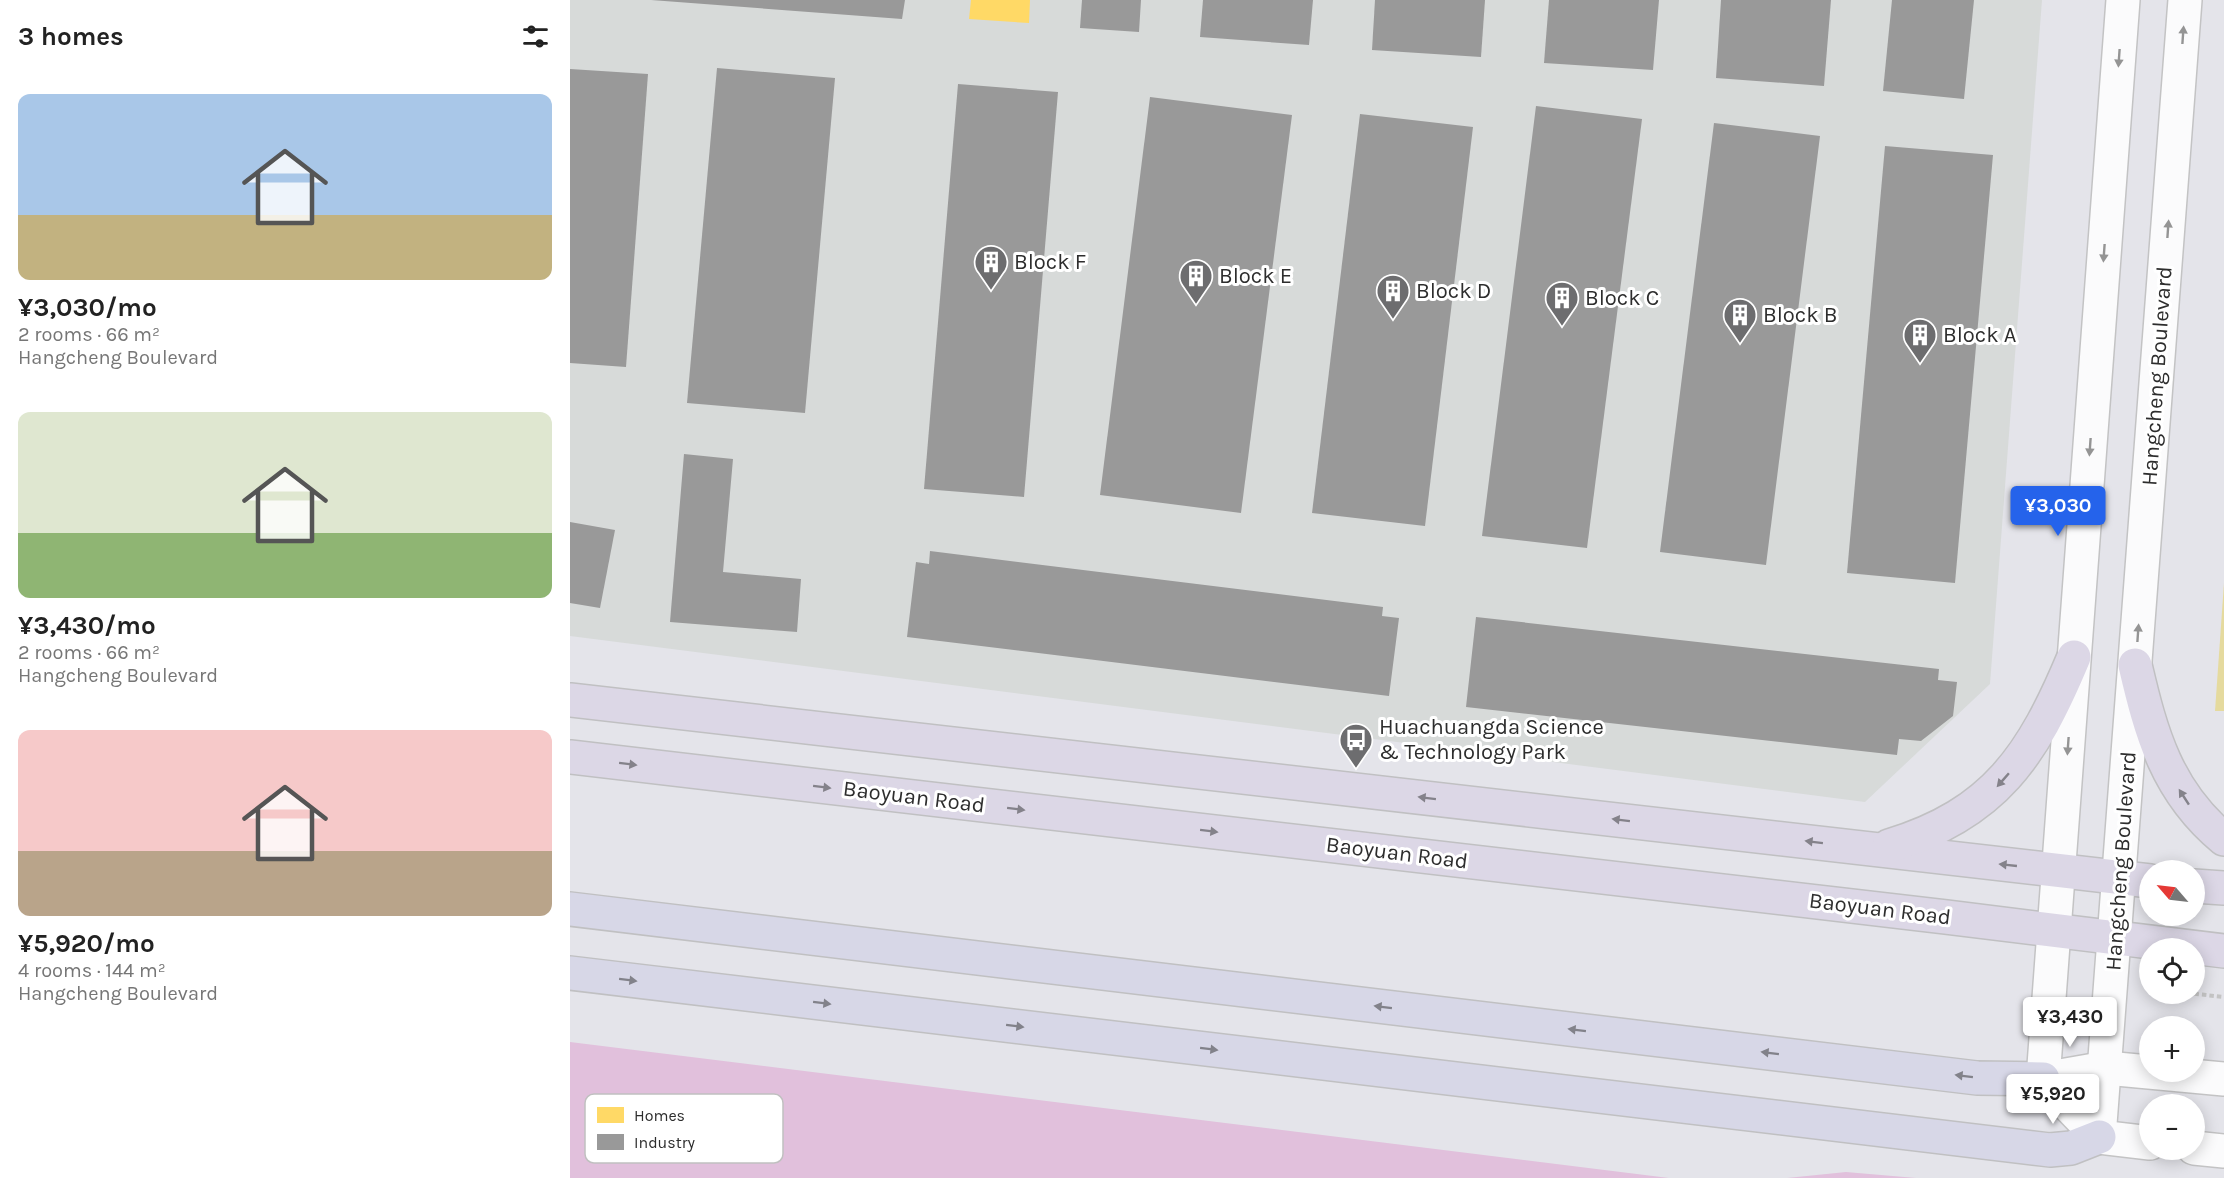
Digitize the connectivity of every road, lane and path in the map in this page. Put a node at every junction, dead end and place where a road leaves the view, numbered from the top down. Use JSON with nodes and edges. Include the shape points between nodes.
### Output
{"nodes":[{"id":1,"x":2123,"y":0,"type":"edge"},
{"id":2,"x":2186,"y":0,"type":"edge"},
{"id":3,"x":2074,"y":657,"type":"junction"},
{"id":4,"x":2135,"y":665,"type":"junction"},
{"id":5,"x":570,"y":700,"type":"edge"},
{"id":6,"x":570,"y":758,"type":"edge"},
{"id":7,"x":2224,"y":838,"type":"edge"},
{"id":8,"x":1879,"y":849,"type":"junction"},
{"id":9,"x":2058,"y":870,"type":"junction"},
{"id":10,"x":2134,"y":879,"type":"edge"},
{"id":11,"x":2205,"y":887,"type":"edge"},
{"id":12,"x":2224,"y":888,"type":"edge"},
{"id":13,"x":570,"y":909,"type":"edge"},
{"id":14,"x":2053,"y":930,"type":"junction"},
{"id":15,"x":2114,"y":937,"type":"junction"},
{"id":16,"x":2224,"y":951,"type":"edge"},
{"id":17,"x":570,"y":973,"type":"edge"},
{"id":18,"x":2205,"y":995,"type":"edge"},
{"id":19,"x":2224,"y":997,"type":"edge"},
{"id":20,"x":2106,"y":1068,"type":"junction"},
{"id":21,"x":2043,"y":1078,"type":"junction"},
{"id":22,"x":2224,"y":1079,"type":"edge"},
{"id":23,"x":2099,"y":1137,"type":"junction"},
{"id":24,"x":2139,"y":1142,"type":"edge"},
{"id":25,"x":2205,"y":1149,"type":"edge"},
{"id":26,"x":2224,"y":1151,"type":"edge"}],
"edges":[{"from":1,"to":3,"type":"main road","one_way":true},
{"from":4,"to":2,"type":"main road","name":"Hangcheng Boulevard","one_way":true},
{"from":3,"to":8,"type":"main road","one_way":true,"via":[[2053,708],[2027,752],[1996,788],[1967,813],[1923,836]]},
{"from":3,"to":9,"type":"main road","one_way":true},
{"from":7,"to":4,"type":"main road","one_way":true,"via":[[2195,813],[2166,769],[2149,724]]},
{"from":4,"to":10,"type":"main road","name":"Hangcheng Boulevard"},
{"from":8,"to":5,"type":"main road","one_way":true},
{"from":6,"to":14,"type":"main road","name":"Baoyuan Road","one_way":true},
{"from":9,"to":8,"type":"main road","one_way":true},
{"from":9,"to":10,"type":"main road"},
{"from":9,"to":14,"type":"main road"},
{"from":10,"to":15,"type":"main road","name":"Hangcheng Boulevard"},
{"from":11,"to":12,"type":"main road"},
{"from":21,"to":13,"type":"highway","one_way":true,"via":[[1977,1078]]},
{"from":14,"to":15,"type":"main road","name":"Baoyuan Road"},
{"from":14,"to":21,"type":"main road"},
{"from":15,"to":16,"type":"main road","name":"Baoyuan Road"},
{"from":15,"to":20,"type":"main road","name":"Hangcheng Boulevard"},
{"from":17,"to":23,"type":"highway","one_way":true,"via":[[2050,1150],[2071,1148]]},
{"from":18,"to":19,"type":"path"},
{"from":20,"to":21,"type":"main road"},
{"from":20,"to":22,"type":"main road"},
{"from":20,"to":23,"type":"main road","name":"Hangcheng Boulevard"},
{"from":21,"to":23,"type":"main road"},
{"from":23,"to":24,"type":"main road"},
{"from":25,"to":26,"type":"main road"}]}
